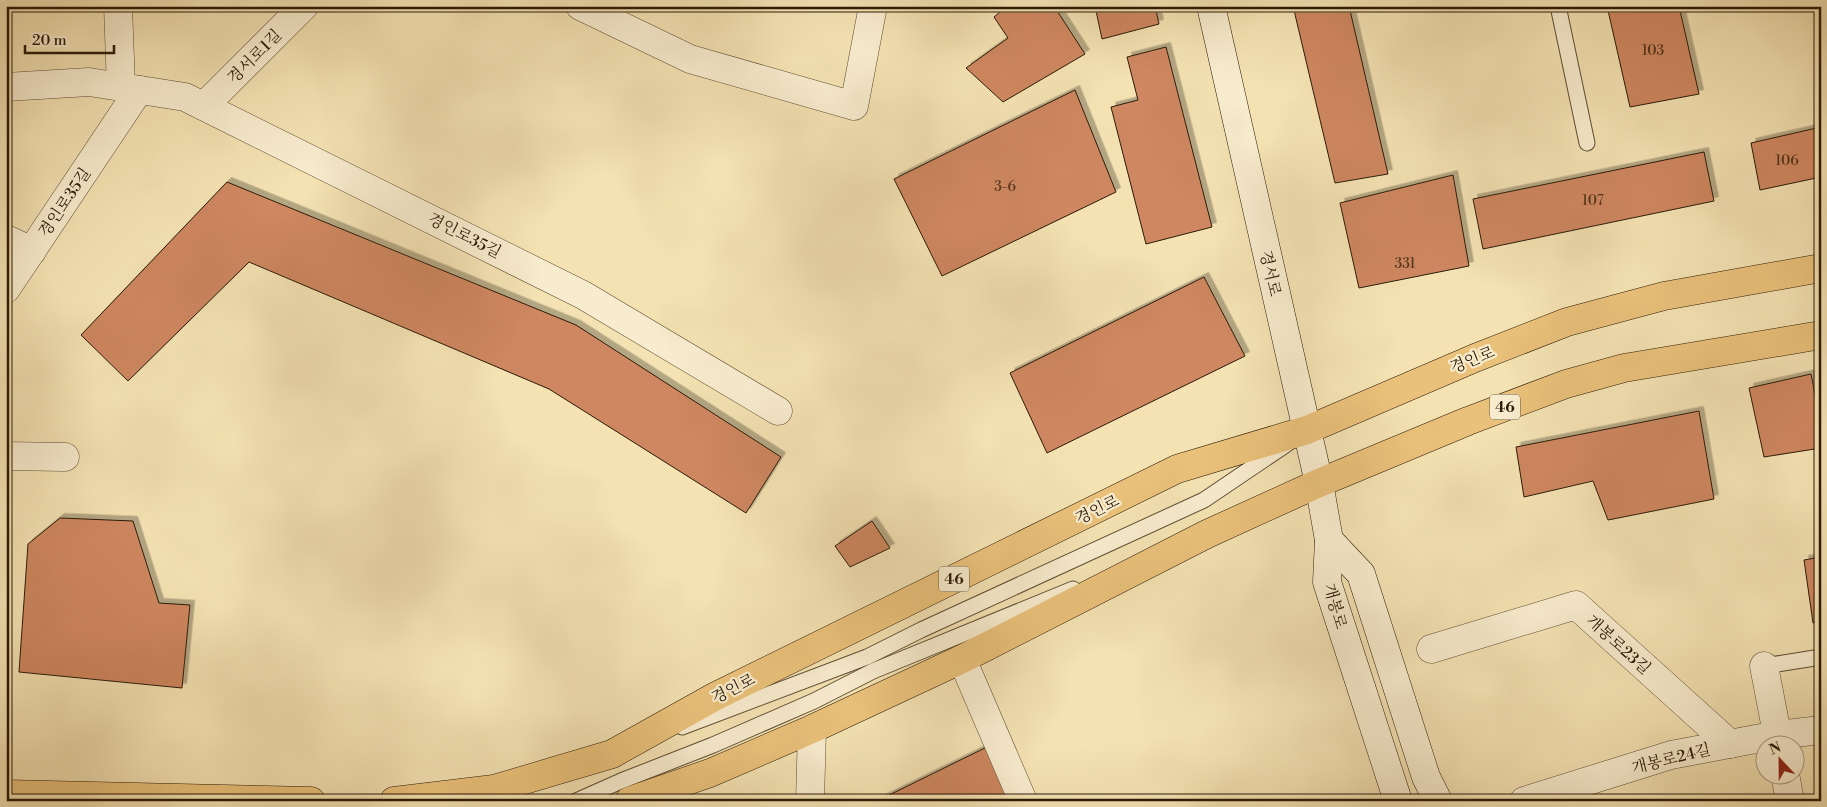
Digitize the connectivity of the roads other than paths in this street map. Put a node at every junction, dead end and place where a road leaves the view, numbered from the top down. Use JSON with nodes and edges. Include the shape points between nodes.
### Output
{"nodes":[{"id":1,"x":118,"y":6,"type":"edge"},
{"id":2,"x":304,"y":6,"type":"edge"},
{"id":3,"x":580,"y":6,"type":"edge"},
{"id":4,"x":873,"y":6,"type":"edge"},
{"id":5,"x":1211,"y":6,"type":"edge"},
{"id":6,"x":1558,"y":6,"type":"edge"},
{"id":7,"x":6,"y":87,"type":"edge"},
{"id":8,"x":130,"y":88,"type":"junction"},
{"id":9,"x":204,"y":106,"type":"junction"},
{"id":10,"x":1587,"y":143,"type":"dead end"},
{"id":11,"x":6,"y":239,"type":"edge"},
{"id":12,"x":32,"y":251,"type":"junction"},
{"id":13,"x":1821,"y":268,"type":"edge"},
{"id":14,"x":6,"y":289,"type":"edge"},
{"id":15,"x":1821,"y":335,"type":"edge"},
{"id":16,"x":778,"y":411,"type":"dead end"},
{"id":17,"x":1307,"y":430,"type":"junction"},
{"id":18,"x":6,"y":456,"type":"edge"},
{"id":19,"x":65,"y":457,"type":"dead end"},
{"id":20,"x":1319,"y":483,"type":"junction"},
{"id":21,"x":1207,"y":534,"type":"junction"},
{"id":22,"x":1329,"y":540,"type":"junction"},
{"id":23,"x":1431,"y":650,"type":"dead end"},
{"id":24,"x":1821,"y":657,"type":"edge"},
{"id":25,"x":962,"y":660,"type":"junction"},
{"id":26,"x":1764,"y":666,"type":"joint"},
{"id":27,"x":812,"y":729,"type":"junction"},
{"id":28,"x":1821,"y":730,"type":"edge"},
{"id":29,"x":1777,"y":734,"type":"edge"},
{"id":30,"x":1804,"y":734,"type":"edge"},
{"id":31,"x":1754,"y":742,"type":"edge"},
{"id":32,"x":1730,"y":744,"type":"junction"},
{"id":33,"x":612,"y":754,"type":"junction"},
{"id":34,"x":1786,"y":784,"type":"edge"},
{"id":35,"x":6,"y":794,"type":"edge"},
{"id":36,"x":1395,"y":798,"type":"edge"},
{"id":37,"x":250,"y":799,"type":"edge"},
{"id":38,"x":311,"y":801,"type":"edge"},
{"id":39,"x":394,"y":801,"type":"edge"},
{"id":40,"x":576,"y":801,"type":"edge"},
{"id":41,"x":629,"y":801,"type":"edge"},
{"id":42,"x":810,"y":801,"type":"edge"},
{"id":43,"x":1023,"y":801,"type":"edge"},
{"id":44,"x":1438,"y":801,"type":"edge"},
{"id":45,"x":1524,"y":801,"type":"edge"},
{"id":46,"x":1790,"y":801,"type":"edge"}],
"edges":[{"from":1,"to":8,"type":"street"},
{"from":2,"to":9,"type":"street","name":"경서로1길"},
{"from":3,"to":4,"type":"street","via":[[690,59],[854,106]]},
{"from":5,"to":17,"type":"street","name":"경서로"},
{"from":6,"to":10,"type":"lane"},
{"from":7,"to":8,"type":"street","name":"경인로35길","via":[[89,82]]},
{"from":8,"to":9,"type":"street","name":"경인로35길","via":[[185,97]]},
{"from":8,"to":12,"type":"street","name":"경인로35길"},
{"from":9,"to":16,"type":"street","name":"경인로35길","via":[[584,295]]},
{"from":11,"to":12,"type":"street"},
{"from":12,"to":14,"type":"street","name":"경인로35길"},
{"from":13,"to":17,"type":"main road","name":"경인로","number":"46","via":[[1664,296],[1567,322]]},
{"from":15,"to":20,"type":"main road","number":"46","via":[[1624,368],[1566,384]]},
{"from":17,"to":20,"type":"street","name":"경서로"},
{"from":17,"to":33,"type":"main road","name":"경인로","number":"46","via":[[1177,469],[716,696]]},
{"from":17,"to":33,"type":"lane","via":[[1204,500],[867,657]]},
{"from":18,"to":19,"type":"street"},
{"from":20,"to":21,"type":"main road","number":"46"},
{"from":20,"to":22,"type":"street","name":"경서로"},
{"from":21,"to":25,"type":"main road","number":"46"},
{"from":21,"to":40,"type":"lane","via":[[873,670],[814,701]]},
{"from":22,"to":36,"type":"street","name":"개봉로","via":[[1327,582]]},
{"from":22,"to":44,"type":"street","name":"개봉로","via":[[1361,574],[1426,777]]},
{"from":23,"to":32,"type":"street","name":"개봉로23길","via":[[1576,605]]},
{"from":24,"to":26,"type":"lane"},
{"from":25,"to":27,"type":"main road","number":"46"},
{"from":25,"to":43,"type":"street"},
{"from":26,"to":29,"type":"street"},
{"from":27,"to":41,"type":"main road","number":"46","via":[[710,773]]},
{"from":27,"to":42,"type":"street"},
{"from":28,"to":30,"type":"street","name":"개봉로24길"},
{"from":31,"to":32,"type":"street","name":"개봉로24길"},
{"from":32,"to":45,"type":"street","name":"개봉로24길","via":[[1671,755]]},
{"from":33,"to":39,"type":"main road","name":"경인로","number":"46","via":[[494,789]]},
{"from":34,"to":46,"type":"street"},
{"from":35,"to":37,"type":"main road"},
{"from":37,"to":38,"type":"main road"}]}
